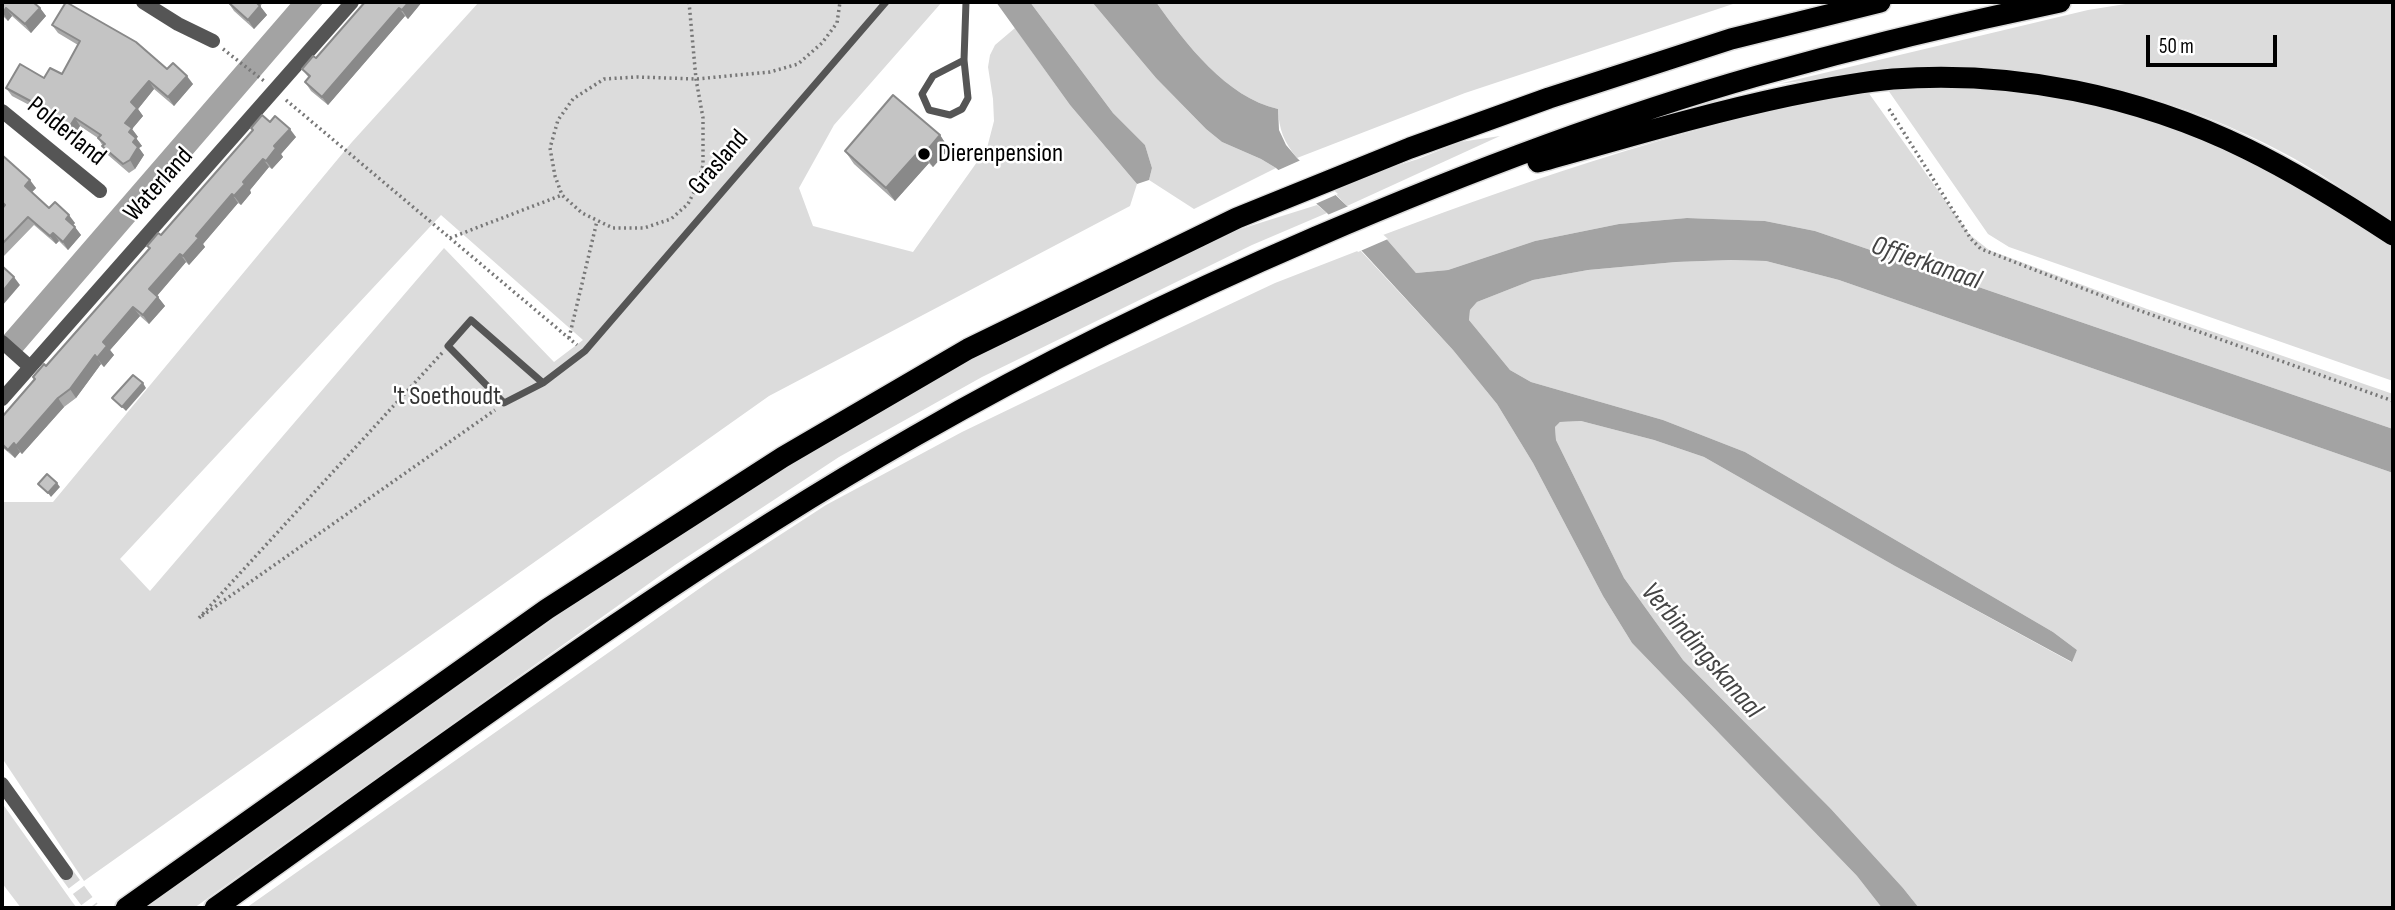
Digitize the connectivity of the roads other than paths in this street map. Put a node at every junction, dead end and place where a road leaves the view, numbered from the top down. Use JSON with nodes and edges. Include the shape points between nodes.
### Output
{"nodes":[{"id":1,"x":143,"y":2,"type":"edge"},
{"id":2,"x":352,"y":2,"type":"edge"},
{"id":3,"x":886,"y":2,"type":"edge"},
{"id":4,"x":966,"y":2,"type":"edge"},
{"id":5,"x":1880,"y":2,"type":"edge"},
{"id":6,"x":2060,"y":2,"type":"edge"},
{"id":7,"x":213,"y":41,"type":"dead end"},
{"id":8,"x":964,"y":60,"type":"junction"},
{"id":9,"x":2,"y":111,"type":"edge"},
{"id":10,"x":1441,"y":184,"type":"junction"},
{"id":11,"x":100,"y":191,"type":"dead end"},
{"id":12,"x":2393,"y":235,"type":"edge"},
{"id":13,"x":2,"y":342,"type":"edge"},
{"id":14,"x":27,"y":364,"type":"junction"},
{"id":15,"x":543,"y":383,"type":"junction"},
{"id":16,"x":2,"y":399,"type":"edge"},
{"id":17,"x":2,"y":784,"type":"edge"},
{"id":18,"x":66,"y":873,"type":"tunnel mouth"},
{"id":19,"x":126,"y":908,"type":"edge"},
{"id":20,"x":215,"y":908,"type":"edge"}],
"edges":[{"from":1,"to":7,"type":"street"},
{"from":2,"to":14,"type":"street","name":"Waterland","via":[[269,86]]},
{"from":3,"to":15,"type":"lane","name":"Grasland","via":[[585,351]]},
{"from":4,"to":8,"type":"lane"},
{"from":5,"to":19,"type":"highway","via":[[1731,39],[1410,148],[1237,218],[968,349],[783,457],[547,609]]},
{"from":6,"to":10,"type":"highway","via":[[1754,77]]},
{"from":8,"to":8,"type":"lane","via":[[933,76],[922,94],[929,110],[950,115],[962,109],[968,98]]},
{"from":9,"to":11,"type":"street","name":"Polderland"},
{"from":10,"to":12,"type":"highway","via":[[1498,173],[1730,108],[1833,87],[1947,76],[2039,84],[2153,111],[2246,149]]},
{"from":10,"to":20,"type":"highway","via":[[1197,289],[911,438],[709,562],[556,665]]},
{"from":13,"to":14,"type":"street"},
{"from":14,"to":16,"type":"street","name":"Waterland"},
{"from":15,"to":15,"type":"lane","name":"Grasland","via":[[471,320],[448,346],[504,403]]},
{"from":17,"to":18,"type":"street"}]}
